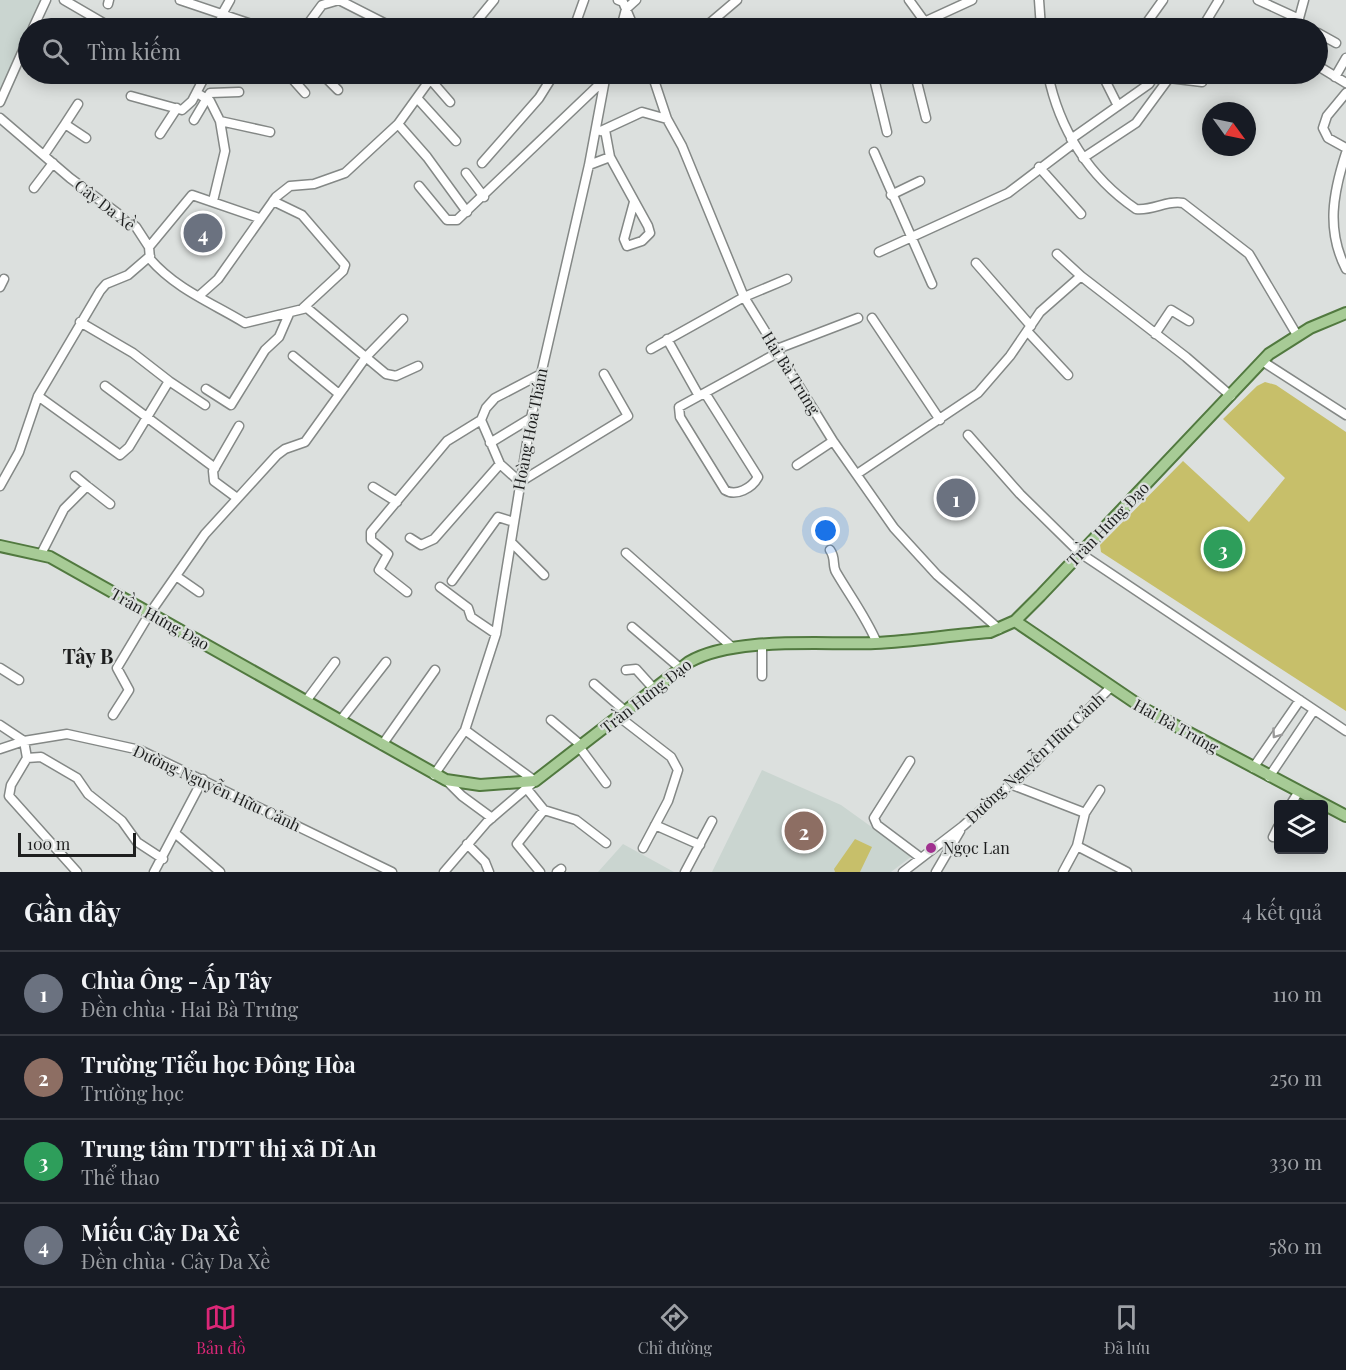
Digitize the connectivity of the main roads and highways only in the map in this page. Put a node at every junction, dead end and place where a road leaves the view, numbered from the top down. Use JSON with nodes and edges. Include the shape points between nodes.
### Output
{"nodes":[{"id":1,"x":1346,"y":313,"type":"edge"},
{"id":2,"x":0,"y":546,"type":"edge"},
{"id":3,"x":1015,"y":621,"type":"junction"},
{"id":4,"x":1346,"y":816,"type":"edge"}],
"edges":[{"from":1,"to":3,"type":"main road","name":"Trần Hưng Đạo","via":[[1297,335],[1262,361]]},
{"from":2,"to":3,"type":"main road","name":"Trần Hưng Đạo","via":[[41,554],[434,775],[486,785],[531,785],[702,654],[762,646],[877,643],[999,629]]},
{"from":3,"to":4,"type":"main road","name":"Hai Bà Trưng","via":[[1110,688]]}]}
